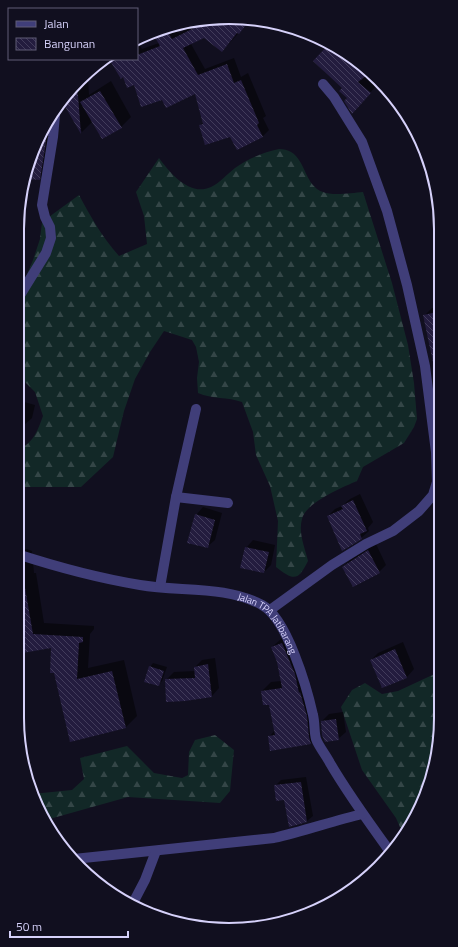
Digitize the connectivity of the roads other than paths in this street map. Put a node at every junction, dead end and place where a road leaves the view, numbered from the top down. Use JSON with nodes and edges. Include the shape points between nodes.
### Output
{"nodes":[{"id":1,"x":323,"y":84,"type":"dead end"},
{"id":2,"x":54,"y":121,"type":"edge"},
{"id":3,"x":24,"y":289,"type":"edge"},
{"id":4,"x":196,"y":409,"type":"dead end"},
{"id":5,"x":434,"y":436,"type":"edge"},
{"id":6,"x":434,"y":491,"type":"edge"},
{"id":7,"x":176,"y":497,"type":"junction"},
{"id":8,"x":228,"y":503,"type":"dead end"},
{"id":9,"x":24,"y":556,"type":"edge"},
{"id":10,"x":160,"y":587,"type":"junction"},
{"id":11,"x":270,"y":610,"type":"junction"},
{"id":12,"x":362,"y":814,"type":"junction"},
{"id":13,"x":387,"y":848,"type":"edge"},
{"id":14,"x":156,"y":851,"type":"junction"},
{"id":15,"x":81,"y":859,"type":"edge"},
{"id":16,"x":135,"y":900,"type":"edge"}],
"edges":[{"from":1,"to":5,"type":"street","via":[[334,96],[362,142],[387,211],[425,366]]},
{"from":2,"to":3,"type":"street","via":[[42,205],[51,238],[46,253]]},
{"from":4,"to":7,"type":"street"},
{"from":6,"to":11,"type":"street","via":[[428,502],[393,531],[332,565]]},
{"from":7,"to":8,"type":"street"},
{"from":7,"to":10,"type":"street"},
{"from":9,"to":10,"type":"street","name":"Jalan TPA Jatibarang","via":[[60,568]]},
{"from":10,"to":11,"type":"street","name":"Jalan TPA Jatibarang","via":[[232,593]]},
{"from":11,"to":12,"type":"street","name":"Jalan TPA Jatibarang","via":[[287,639],[301,671],[313,715],[316,739]]},
{"from":12,"to":13,"type":"street","name":"Jalan TPA Jatibarang"},
{"from":12,"to":14,"type":"street","via":[[274,838]]},
{"from":14,"to":15,"type":"street"},
{"from":14,"to":16,"type":"street","via":[[146,880]]}]}
